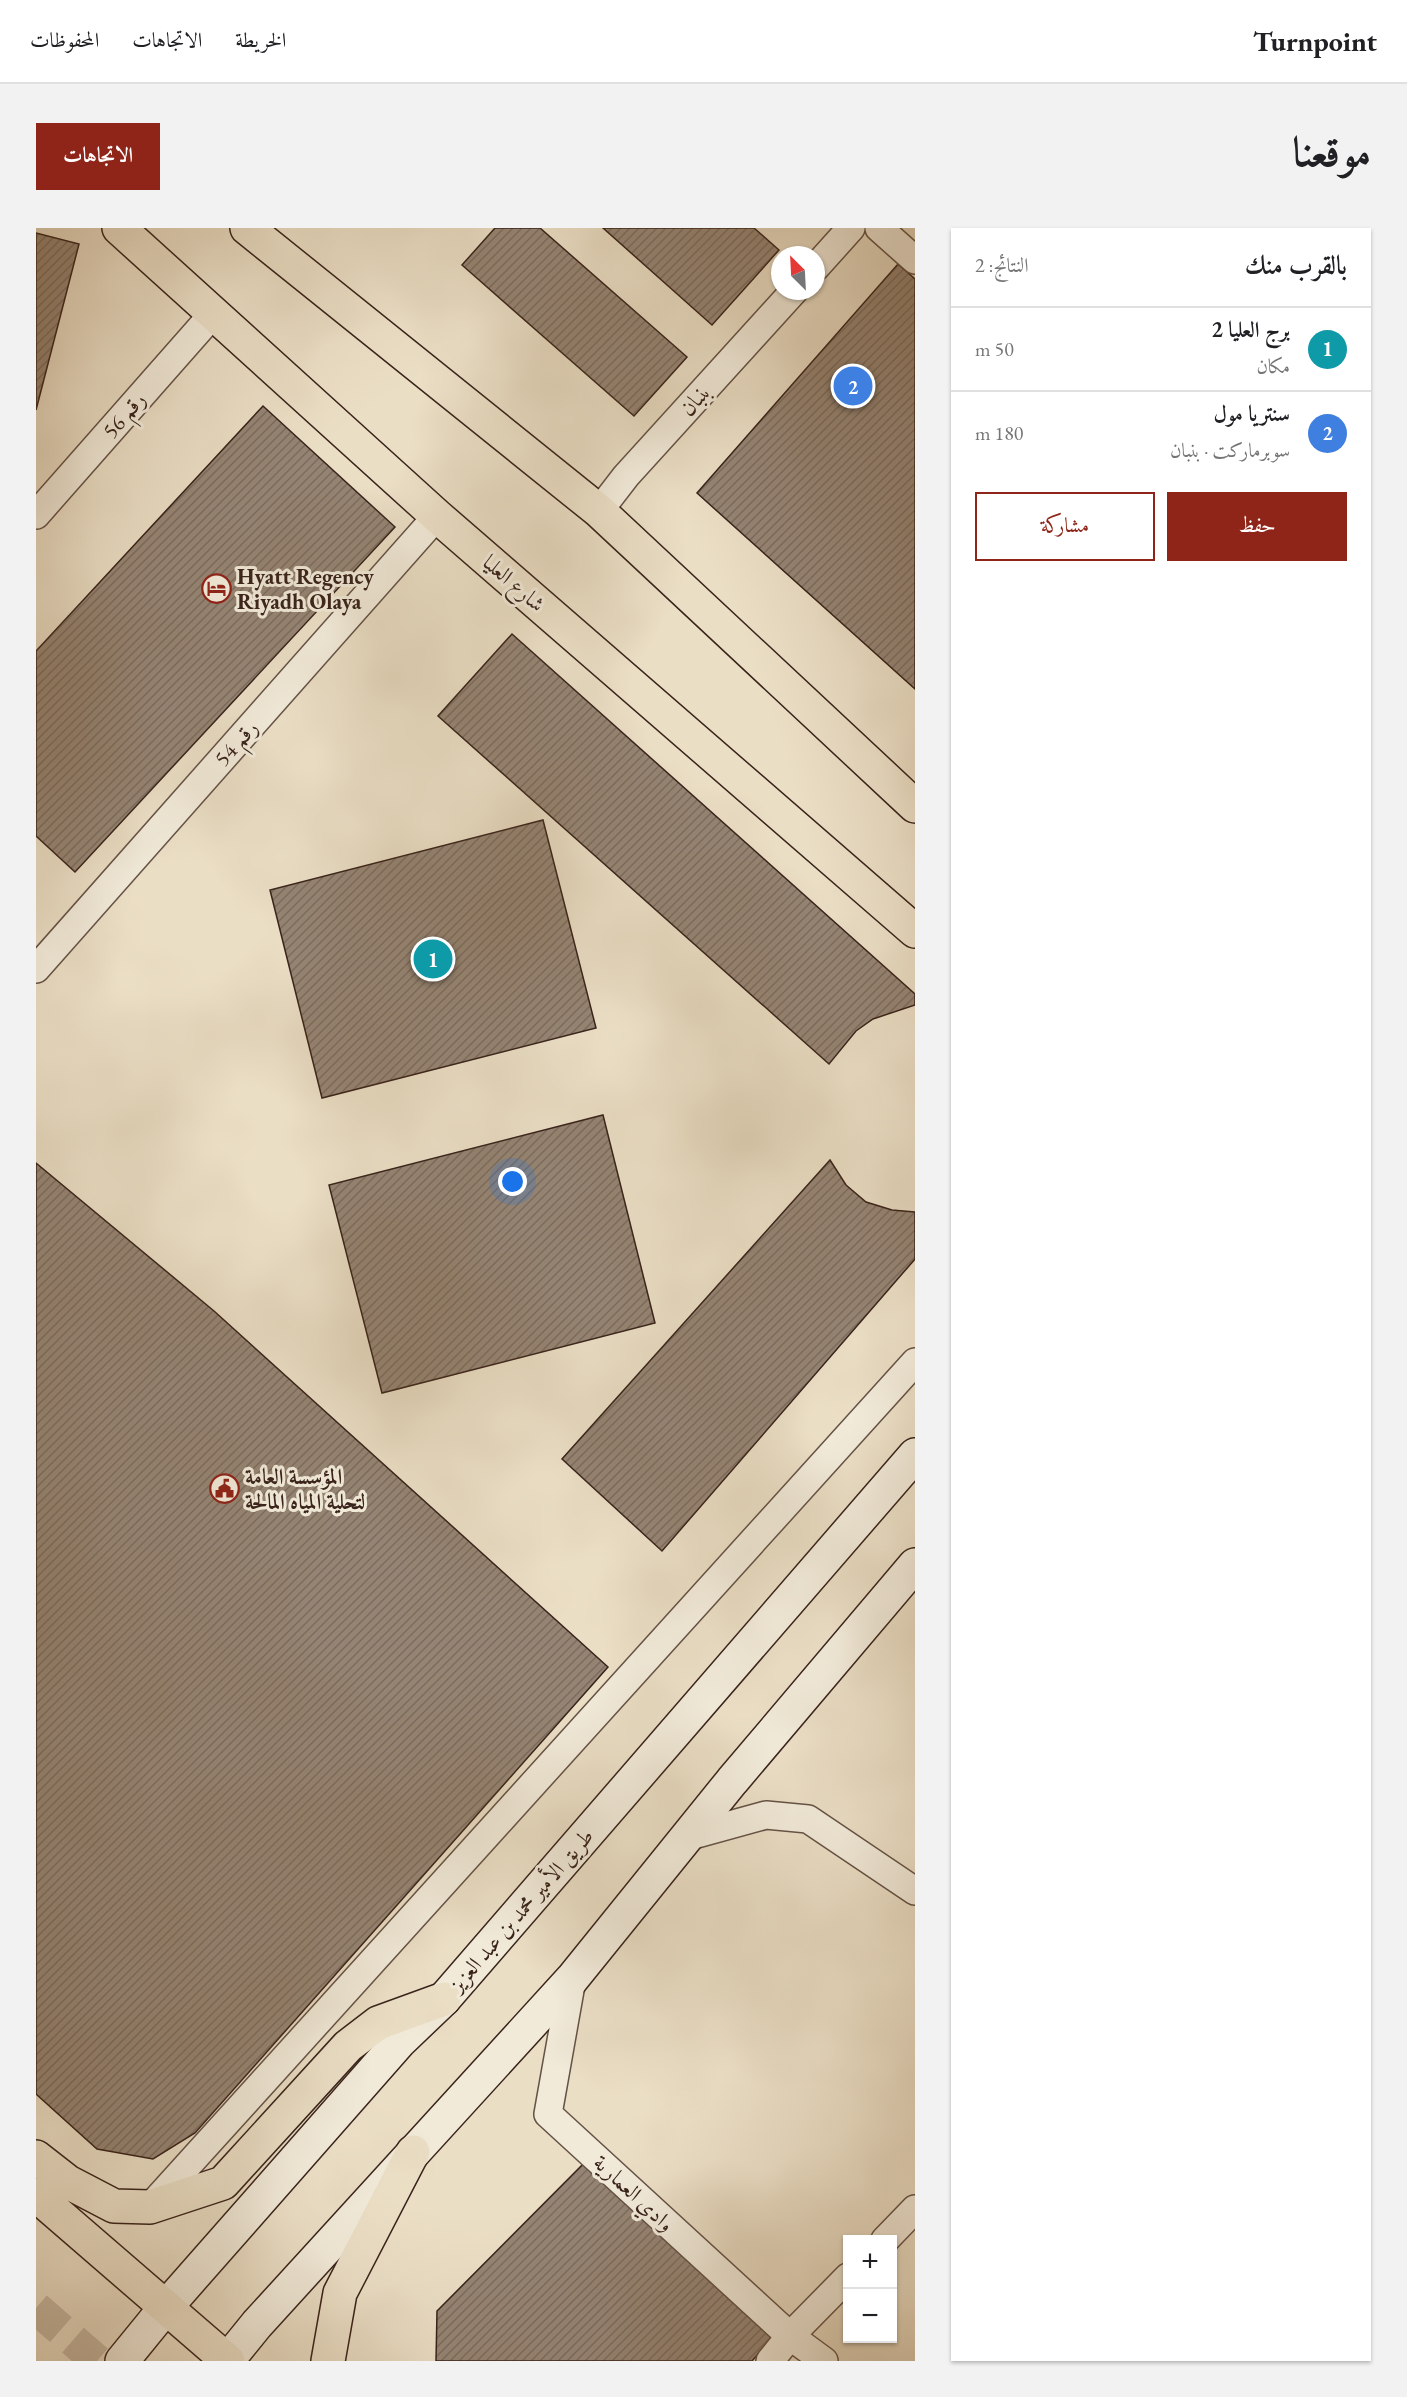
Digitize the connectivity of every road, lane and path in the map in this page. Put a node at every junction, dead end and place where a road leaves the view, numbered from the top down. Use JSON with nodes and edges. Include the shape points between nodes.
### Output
{"nodes":[{"id":1,"x":119,"y":228,"type":"edge"},
{"id":2,"x":247,"y":228,"type":"edge"},
{"id":3,"x":851,"y":228,"type":"edge"},
{"id":4,"x":879,"y":228,"type":"edge"},
{"id":5,"x":825,"y":257,"type":"edge"},
{"id":6,"x":915,"y":260,"type":"edge"},
{"id":7,"x":786,"y":300,"type":"edge"},
{"id":8,"x":213,"y":314,"type":"junction"},
{"id":9,"x":599,"y":511,"type":"junction"},
{"id":10,"x":36,"y":515,"type":"edge"},
{"id":11,"x":437,"y":516,"type":"junction"},
{"id":12,"x":915,"y":806,"type":"edge"},
{"id":13,"x":915,"y":931,"type":"edge"},
{"id":14,"x":36,"y":969,"type":"edge"},
{"id":15,"x":915,"y":1362,"type":"edge"},
{"id":16,"x":915,"y":1455,"type":"edge"},
{"id":17,"x":910,"y":1575,"type":"edge"},
{"id":18,"x":686,"y":1837,"type":"junction"},
{"id":19,"x":915,"y":1891,"type":"edge"},
{"id":20,"x":572,"y":1979,"type":"junction"},
{"id":21,"x":444,"y":1999,"type":"junction"},
{"id":22,"x":413,"y":2152,"type":"junction"},
{"id":23,"x":36,"y":2157,"type":"edge"},
{"id":24,"x":36,"y":2195,"type":"edge"},
{"id":25,"x":150,"y":2207,"type":"junction"},
{"id":26,"x":915,"y":2209,"type":"edge"},
{"id":27,"x":890,"y":2235,"type":"edge"},
{"id":28,"x":843,"y":2282,"type":"edge"},
{"id":29,"x":166,"y":2307,"type":"junction"},
{"id":30,"x":789,"y":2336,"type":"junction"},
{"id":31,"x":122,"y":2361,"type":"edge"},
{"id":32,"x":227,"y":2361,"type":"edge"},
{"id":33,"x":328,"y":2361,"type":"edge"},
{"id":34,"x":770,"y":2361,"type":"edge"},
{"id":35,"x":824,"y":2361,"type":"edge"}],
"edges":[{"from":1,"to":8,"type":"main road","name":"شارع العليا"},
{"from":2,"to":9,"type":"main road"},
{"from":3,"to":5,"type":"street"},
{"from":4,"to":6,"type":"street"},
{"from":7,"to":9,"type":"street","name":"بنبان"},
{"from":8,"to":10,"type":"street","name":"رقم 56"},
{"from":8,"to":11,"type":"main road","name":"شارع العليا"},
{"from":9,"to":12,"type":"main road"},
{"from":11,"to":13,"type":"main road","name":"شارع العليا"},
{"from":11,"to":14,"type":"street","name":"رقم 54"},
{"from":15,"to":25,"type":"street"},
{"from":16,"to":21,"type":"main road","name":"طريق الأمير محمد بن عبد العزيز"},
{"from":17,"to":18,"type":"main road"},
{"from":18,"to":19,"type":"street","via":[[766,1815],[808,1819]]},
{"from":18,"to":20,"type":"main road"},
{"from":20,"to":22,"type":"main road"},
{"from":20,"to":30,"type":"street","name":"وادي العمارية","via":[[548,2114]]},
{"from":21,"to":25,"type":"main road","via":[[378,2023],[348,2046],[223,2183]]},
{"from":21,"to":29,"type":"main road","name":"طريق الأمير محمد بن عبد العزيز","via":[[399,2042]]},
{"from":22,"to":32,"type":"main road"},
{"from":22,"to":33,"type":"main road","via":[[340,2293]]},
{"from":23,"to":25,"type":"main road","via":[[68,2182],[114,2206]]},
{"from":24,"to":29,"type":"main road"},
{"from":26,"to":27,"type":"street"},
{"from":28,"to":30,"type":"street"},
{"from":29,"to":31,"type":"main road","name":"طريق الأمير محمد بن عبد العزيز"},
{"from":29,"to":32,"type":"main road"},
{"from":30,"to":34,"type":"street"},
{"from":30,"to":35,"type":"street","name":"وادي العمارية"}]}
